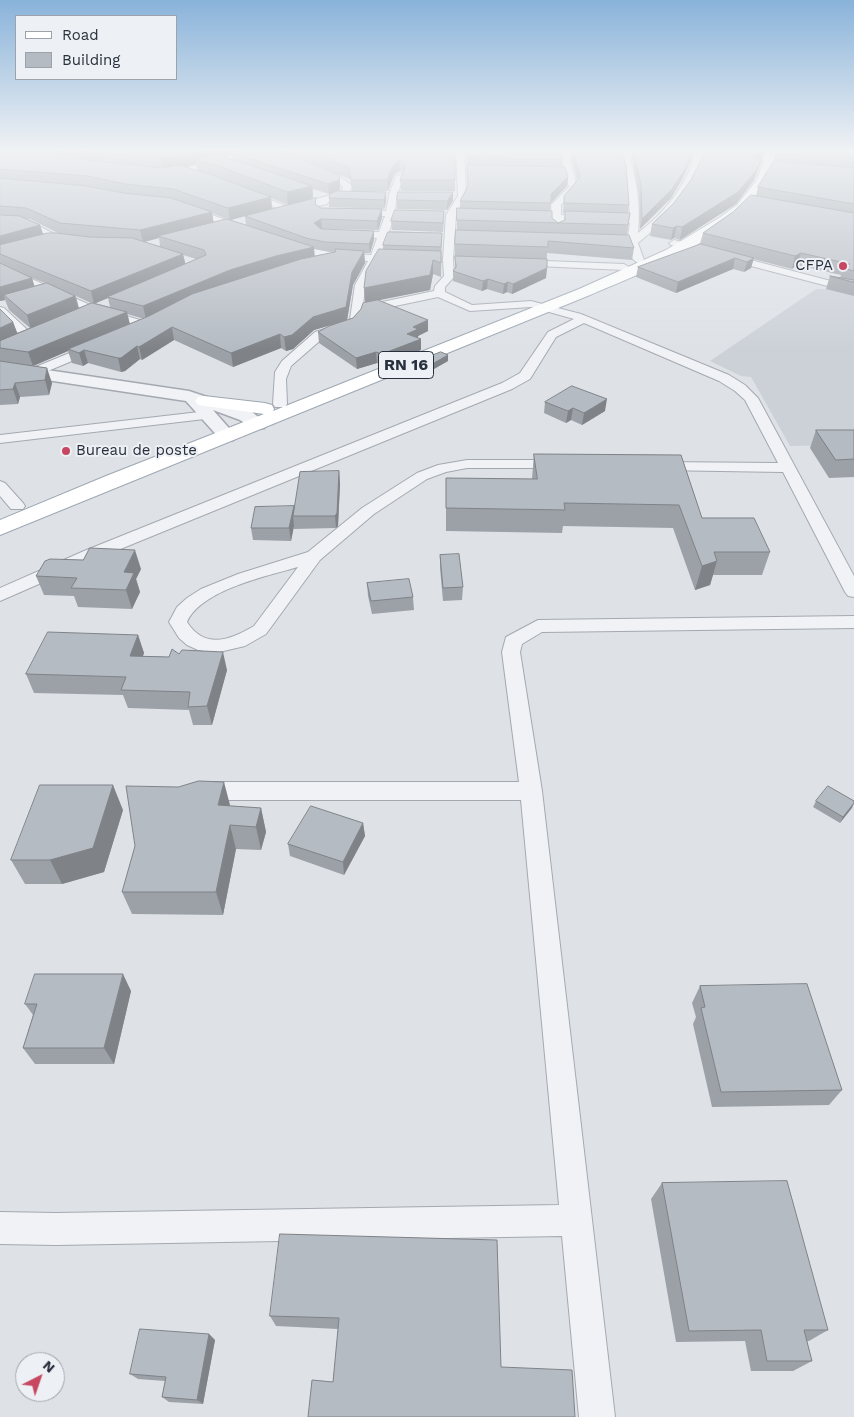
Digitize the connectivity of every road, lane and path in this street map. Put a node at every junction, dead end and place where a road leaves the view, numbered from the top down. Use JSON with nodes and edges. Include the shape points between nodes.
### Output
{"nodes":[{"id":1,"x":207,"y":216,"type":"edge"},
{"id":2,"x":389,"y":216,"type":"edge"},
{"id":3,"x":447,"y":216,"type":"edge"},
{"id":4,"x":635,"y":216,"type":"edge"},
{"id":5,"x":664,"y":216,"type":"edge"},
{"id":6,"x":718,"y":216,"type":"edge"},
{"id":7,"x":732,"y":216,"type":"edge"},
{"id":8,"x":519,"y":217,"type":"edge"},
{"id":9,"x":558,"y":218,"type":"junction"},
{"id":10,"x":250,"y":220,"type":"edge"},
{"id":11,"x":635,"y":220,"type":"junction"},
{"id":12,"x":0,"y":222,"type":"edge"},
{"id":13,"x":232,"y":225,"type":"junction"},
{"id":14,"x":214,"y":230,"type":"edge"},
{"id":15,"x":339,"y":234,"type":"edge"},
{"id":16,"x":383,"y":234,"type":"junction"},
{"id":17,"x":258,"y":235,"type":"edge"},
{"id":18,"x":421,"y":236,"type":"edge"},
{"id":19,"x":61,"y":240,"type":"junction"},
{"id":20,"x":559,"y":240,"type":"edge"},
{"id":21,"x":276,"y":241,"type":"edge"},
{"id":22,"x":74,"y":242,"type":"edge"},
{"id":23,"x":629,"y":242,"type":"junction"},
{"id":24,"x":42,"y":243,"type":"edge"},
{"id":25,"x":679,"y":245,"type":"junction"},
{"id":26,"x":375,"y":258,"type":"junction"},
{"id":27,"x":411,"y":259,"type":"edge"},
{"id":28,"x":512,"y":263,"type":"edge"},
{"id":29,"x":631,"y":263,"type":"junction"},
{"id":30,"x":0,"y":268,"type":"edge"},
{"id":31,"x":854,"y":290,"type":"edge"},
{"id":32,"x":52,"y":291,"type":"junction"},
{"id":33,"x":440,"y":293,"type":"junction"},
{"id":34,"x":34,"y":296,"type":"edge"},
{"id":35,"x":111,"y":302,"type":"edge"},
{"id":36,"x":538,"y":306,"type":"junction"},
{"id":37,"x":3,"y":307,"type":"edge"},
{"id":38,"x":93,"y":310,"type":"junction"},
{"id":39,"x":357,"y":310,"type":"junction"},
{"id":40,"x":75,"y":318,"type":"edge"},
{"id":41,"x":584,"y":319,"type":"junction"},
{"id":42,"x":120,"y":336,"type":"edge"},
{"id":43,"x":103,"y":343,"type":"edge"},
{"id":44,"x":0,"y":351,"type":"edge"},
{"id":45,"x":0,"y":368,"type":"edge"},
{"id":46,"x":32,"y":373,"type":"junction"},
{"id":47,"x":262,"y":413,"type":"junction"},
{"id":48,"x":210,"y":415,"type":"junction"},
{"id":49,"x":0,"y":439,"type":"edge"},
{"id":50,"x":573,"y":464,"type":"edge"},
{"id":51,"x":641,"y":465,"type":"edge"},
{"id":52,"x":788,"y":468,"type":"junction"},
{"id":53,"x":0,"y":486,"type":"edge"},
{"id":54,"x":17,"y":506,"type":"junction"},
{"id":55,"x":0,"y":514,"type":"edge"},
{"id":56,"x":0,"y":528,"type":"edge"},
{"id":57,"x":314,"y":556,"type":"junction"},
{"id":58,"x":854,"y":592,"type":"edge"},
{"id":59,"x":0,"y":595,"type":"edge"},
{"id":60,"x":854,"y":622,"type":"edge"},
{"id":61,"x":175,"y":791,"type":"edge"},
{"id":62,"x":531,"y":791,"type":"junction"},
{"id":63,"x":575,"y":1220,"type":"junction"},
{"id":64,"x":0,"y":1228,"type":"edge"},
{"id":65,"x":597,"y":1417,"type":"edge"}],
"edges":[{"from":1,"to":13,"type":"street"},
{"from":2,"to":16,"type":"street"},
{"from":3,"to":33,"type":"street","via":[[449,277],[440,286]]},
{"from":4,"to":11,"type":"street"},
{"from":5,"to":23,"type":"street"},
{"from":6,"to":25,"type":"main road","number":"RN 16"},
{"from":7,"to":25,"type":"main road","number":"RN 16"},
{"from":8,"to":9,"type":"street"},
{"from":9,"to":11,"type":"street"},
{"from":9,"to":20,"type":"street"},
{"from":10,"to":13,"type":"street"},
{"from":11,"to":23,"type":"street"},
{"from":12,"to":19,"type":"street","via":[[26,223]]},
{"from":13,"to":14,"type":"street"},
{"from":13,"to":17,"type":"street"},
{"from":15,"to":16,"type":"street"},
{"from":16,"to":18,"type":"street"},
{"from":16,"to":26,"type":"street"},
{"from":19,"to":22,"type":"street"},
{"from":19,"to":24,"type":"street"},
{"from":21,"to":26,"type":"street","via":[[307,255]]},
{"from":23,"to":29,"type":"street"},
{"from":25,"to":29,"type":"main road","number":"RN 16"},
{"from":25,"to":31,"type":"street"},
{"from":25,"to":36,"type":"main road","number":"RN 16"},
{"from":26,"to":27,"type":"street"},
{"from":26,"to":39,"type":"street","via":[[360,285]]},
{"from":28,"to":29,"type":"street","via":[[559,260]]},
{"from":29,"to":36,"type":"main road","number":"RN 16"},
{"from":30,"to":32,"type":"street"},
{"from":32,"to":34,"type":"street"},
{"from":32,"to":38,"type":"street"},
{"from":33,"to":36,"type":"street","via":[[470,308]]},
{"from":33,"to":39,"type":"street"},
{"from":35,"to":38,"type":"street"},
{"from":36,"to":41,"type":"street"},
{"from":36,"to":47,"type":"main road","number":"RN 16"},
{"from":36,"to":47,"type":"main road","number":"RN 16"},
{"from":37,"to":44,"type":"street","via":[[34,335]]},
{"from":38,"to":40,"type":"street"},
{"from":38,"to":42,"type":"street","via":[[151,323]]},
{"from":39,"to":47,"type":"street","via":[[354,322],[319,335],[286,364]]},
{"from":41,"to":52,"type":"street","via":[[684,360],[740,388],[750,398]]},
{"from":41,"to":59,"type":"street","via":[[552,335],[525,376],[507,386],[98,551]]},
{"from":43,"to":46,"type":"street"},
{"from":45,"to":46,"type":"street"},
{"from":46,"to":48,"type":"street","via":[[175,394]]},
{"from":47,"to":48,"type":"main road"},
{"from":47,"to":48,"type":"main road","number":"RN 16"},
{"from":48,"to":49,"type":"street"},
{"from":48,"to":54,"type":"main road","number":"RN 16"},
{"from":48,"to":56,"type":"main road","number":"RN 16","via":[[111,480]]},
{"from":50,"to":57,"type":"street","via":[[467,464],[443,468],[422,476],[368,511]]},
{"from":51,"to":52,"type":"street"},
{"from":52,"to":58,"type":"street"},
{"from":53,"to":54,"type":"street"},
{"from":54,"to":55,"type":"main road","number":"RN 16"},
{"from":57,"to":57,"type":"street","via":[[241,578],[210,592],[184,610],[178,622],[182,631],[189,638],[214,647],[249,638],[260,630]]},
{"from":60,"to":62,"type":"street","via":[[538,626],[527,631],[512,641],[511,652]]},
{"from":61,"to":62,"type":"street"},
{"from":62,"to":63,"type":"street"},
{"from":63,"to":64,"type":"street"},
{"from":63,"to":65,"type":"street"}]}
